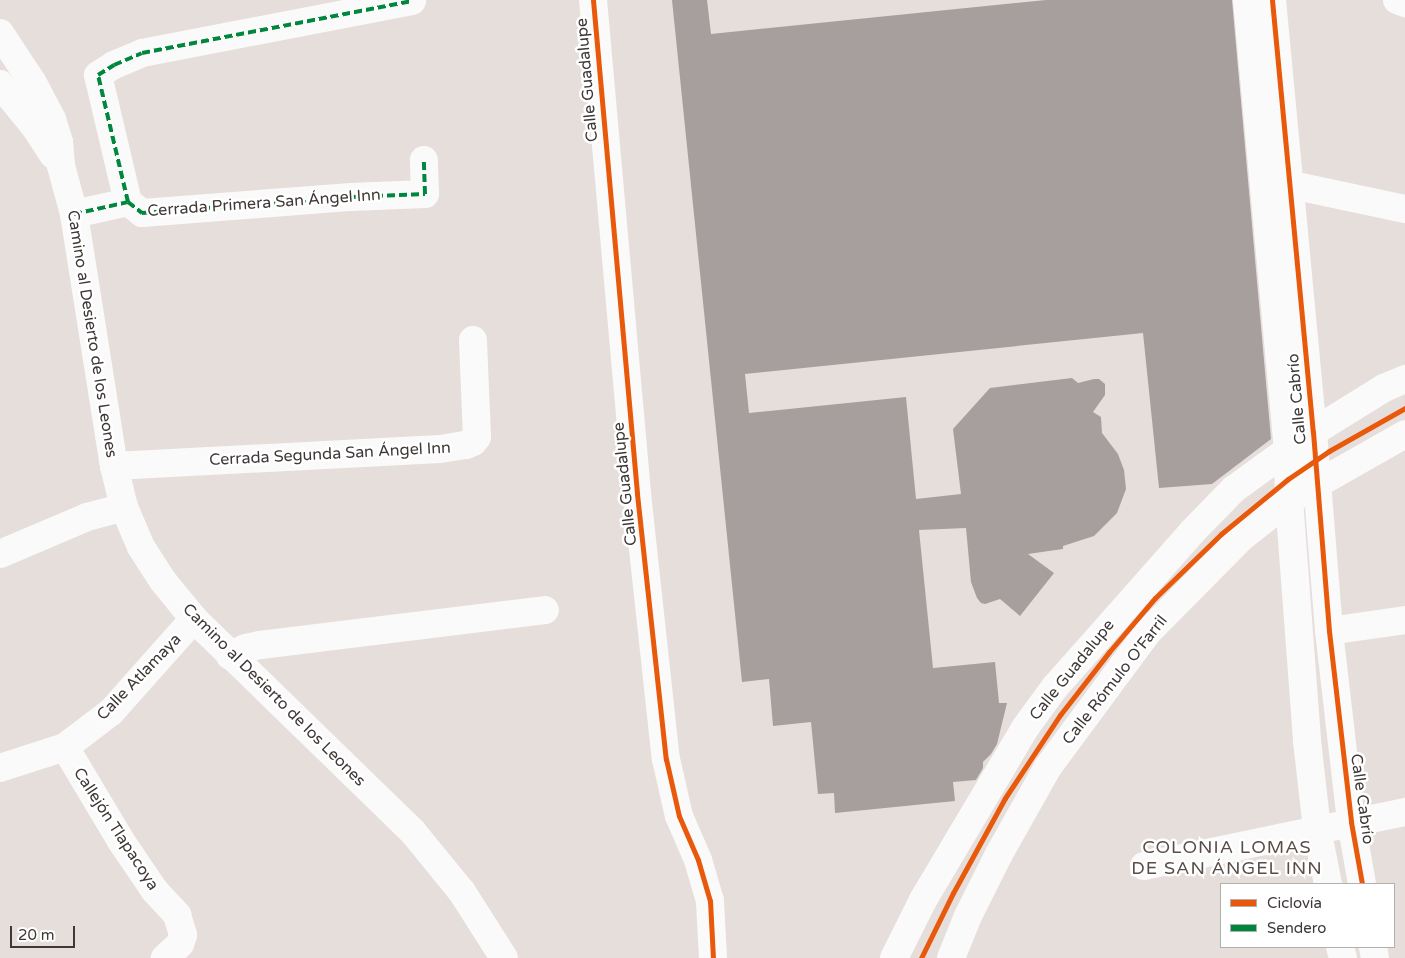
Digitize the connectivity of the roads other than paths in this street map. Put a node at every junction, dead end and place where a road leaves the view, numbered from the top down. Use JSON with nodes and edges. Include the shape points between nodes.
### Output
{"nodes":[{"id":1,"x":593,"y":0,"type":"edge"},
{"id":2,"x":1248,"y":0,"type":"edge"},
{"id":3,"x":1272,"y":0,"type":"edge"},
{"id":4,"x":1397,"y":0,"type":"edge"},
{"id":5,"x":412,"y":1,"type":"edge"},
{"id":6,"x":1405,"y":3,"type":"edge"},
{"id":7,"x":0,"y":33,"type":"edge"},
{"id":8,"x":0,"y":84,"type":"edge"},
{"id":9,"x":424,"y":160,"type":"dead end"},
{"id":10,"x":61,"y":166,"type":"junction"},
{"id":11,"x":1277,"y":182,"type":"junction"},
{"id":12,"x":128,"y":202,"type":"junction"},
{"id":13,"x":1405,"y":210,"type":"edge"},
{"id":14,"x":74,"y":214,"type":"junction"},
{"id":15,"x":473,"y":340,"type":"dead end"},
{"id":16,"x":1405,"y":379,"type":"edge"},
{"id":17,"x":1313,"y":432,"type":"junction"},
{"id":18,"x":1405,"y":434,"type":"edge"},
{"id":19,"x":1288,"y":450,"type":"junction"},
{"id":20,"x":114,"y":466,"type":"junction"},
{"id":21,"x":1317,"y":483,"type":"junction"},
{"id":22,"x":1289,"y":500,"type":"junction"},
{"id":23,"x":124,"y":507,"type":"junction"},
{"id":24,"x":0,"y":554,"type":"edge"},
{"id":25,"x":545,"y":610,"type":"dead end"},
{"id":26,"x":194,"y":619,"type":"junction"},
{"id":27,"x":1405,"y":620,"type":"edge"},
{"id":28,"x":1329,"y":631,"type":"junction"},
{"id":29,"x":230,"y":656,"type":"junction"},
{"id":30,"x":65,"y":747,"type":"junction"},
{"id":31,"x":0,"y":768,"type":"edge"},
{"id":32,"x":1405,"y":812,"type":"edge"},
{"id":33,"x":1352,"y":822,"type":"junction"},
{"id":34,"x":1317,"y":829,"type":"junction"},
{"id":35,"x":1144,"y":866,"type":"dead end"},
{"id":36,"x":1328,"y":883,"type":"edge"},
{"id":37,"x":1362,"y":883,"type":"edge"},
{"id":38,"x":166,"y":958,"type":"edge"},
{"id":39,"x":504,"y":958,"type":"edge"},
{"id":40,"x":713,"y":958,"type":"edge"},
{"id":41,"x":894,"y":958,"type":"edge"},
{"id":42,"x":951,"y":958,"type":"edge"}],
"edges":[{"from":1,"to":40,"type":"street","name":"Calle Guadalupe","via":[[637,494],[666,759],[679,816],[698,860],[710,901]]},
{"from":2,"to":11,"type":"street","name":"Calle Cabrío"},
{"from":3,"to":11,"type":"street","name":"Calle Cabrío"},
{"from":4,"to":6,"type":"street"},
{"from":5,"to":12,"type":"street","via":[[142,54],[98,75]]},
{"from":7,"to":10,"type":"street","name":"Camino al Desierto de los Leones","via":[[52,119],[59,142]]},
{"from":8,"to":10,"type":"street","name":"Camino al Desierto de los Leones"},
{"from":9,"to":12,"type":"street","name":"Cerrada Primera San Ángel Inn","via":[[425,194],[142,213]]},
{"from":10,"to":14,"type":"street","name":"Camino al Desierto de los Leones"},
{"from":11,"to":13,"type":"street"},
{"from":11,"to":17,"type":"street","name":"Calle Cabrío"},
{"from":11,"to":19,"type":"street","name":"Calle Cabrío"},
{"from":12,"to":14,"type":"street","name":"Cerrada Primera San Ángel Inn"},
{"from":14,"to":20,"type":"street","name":"Camino al Desierto de los Leones"},
{"from":15,"to":20,"type":"street","name":"Cerrada Segunda San Ángel Inn","via":[[476,437],[466,445]]},
{"from":16,"to":17,"type":"street","via":[[1384,388]]},
{"from":17,"to":19,"type":"street"},
{"from":17,"to":21,"type":"street","name":"Calle Cabrío"},
{"from":18,"to":21,"type":"street","name":"Calle Rómulo O'Farril"},
{"from":19,"to":22,"type":"street","name":"Calle Cabrío"},
{"from":19,"to":41,"type":"street","name":"Calle Guadalupe","via":[[1234,490],[1192,532],[1055,687],[1025,728],[923,900]]},
{"from":20,"to":23,"type":"street","name":"Camino al Desierto de los Leones"},
{"from":21,"to":22,"type":"street","name":"Calle Rómulo O'Farril"},
{"from":21,"to":28,"type":"street","name":"Calle Cabrío"},
{"from":22,"to":34,"type":"street","name":"Calle Cabrío","via":[[1307,741]]},
{"from":22,"to":42,"type":"street","name":"Calle Rómulo O'Farril","via":[[1242,537],[1148,632],[1098,698],[1033,793],[968,916]]},
{"from":23,"to":24,"type":"street","via":[[87,517]]},
{"from":23,"to":26,"type":"street","name":"Camino al Desierto de los Leones","via":[[141,547]]},
{"from":25,"to":29,"type":"street","via":[[260,645]]},
{"from":26,"to":29,"type":"street","name":"Camino al Desierto de los Leones"},
{"from":26,"to":30,"type":"street","name":"Calle Atlamaya","via":[[111,712]]},
{"from":27,"to":28,"type":"street"},
{"from":28,"to":33,"type":"street","name":"Calle Cabrío"},
{"from":29,"to":39,"type":"street","name":"Camino al Desierto de los Leones","via":[[413,832],[462,892]]},
{"from":30,"to":31,"type":"street","name":"Calle Atlamaya"},
{"from":30,"to":38,"type":"street","name":"Callejón Tlapacoya","via":[[121,841],[155,891],[178,915],[183,935],[180,944]]},
{"from":32,"to":33,"type":"street"},
{"from":33,"to":34,"type":"street"},
{"from":33,"to":37,"type":"street","name":"Calle Cabrío"},
{"from":34,"to":35,"type":"street"},
{"from":34,"to":36,"type":"street","name":"Calle Cabrío"}]}
